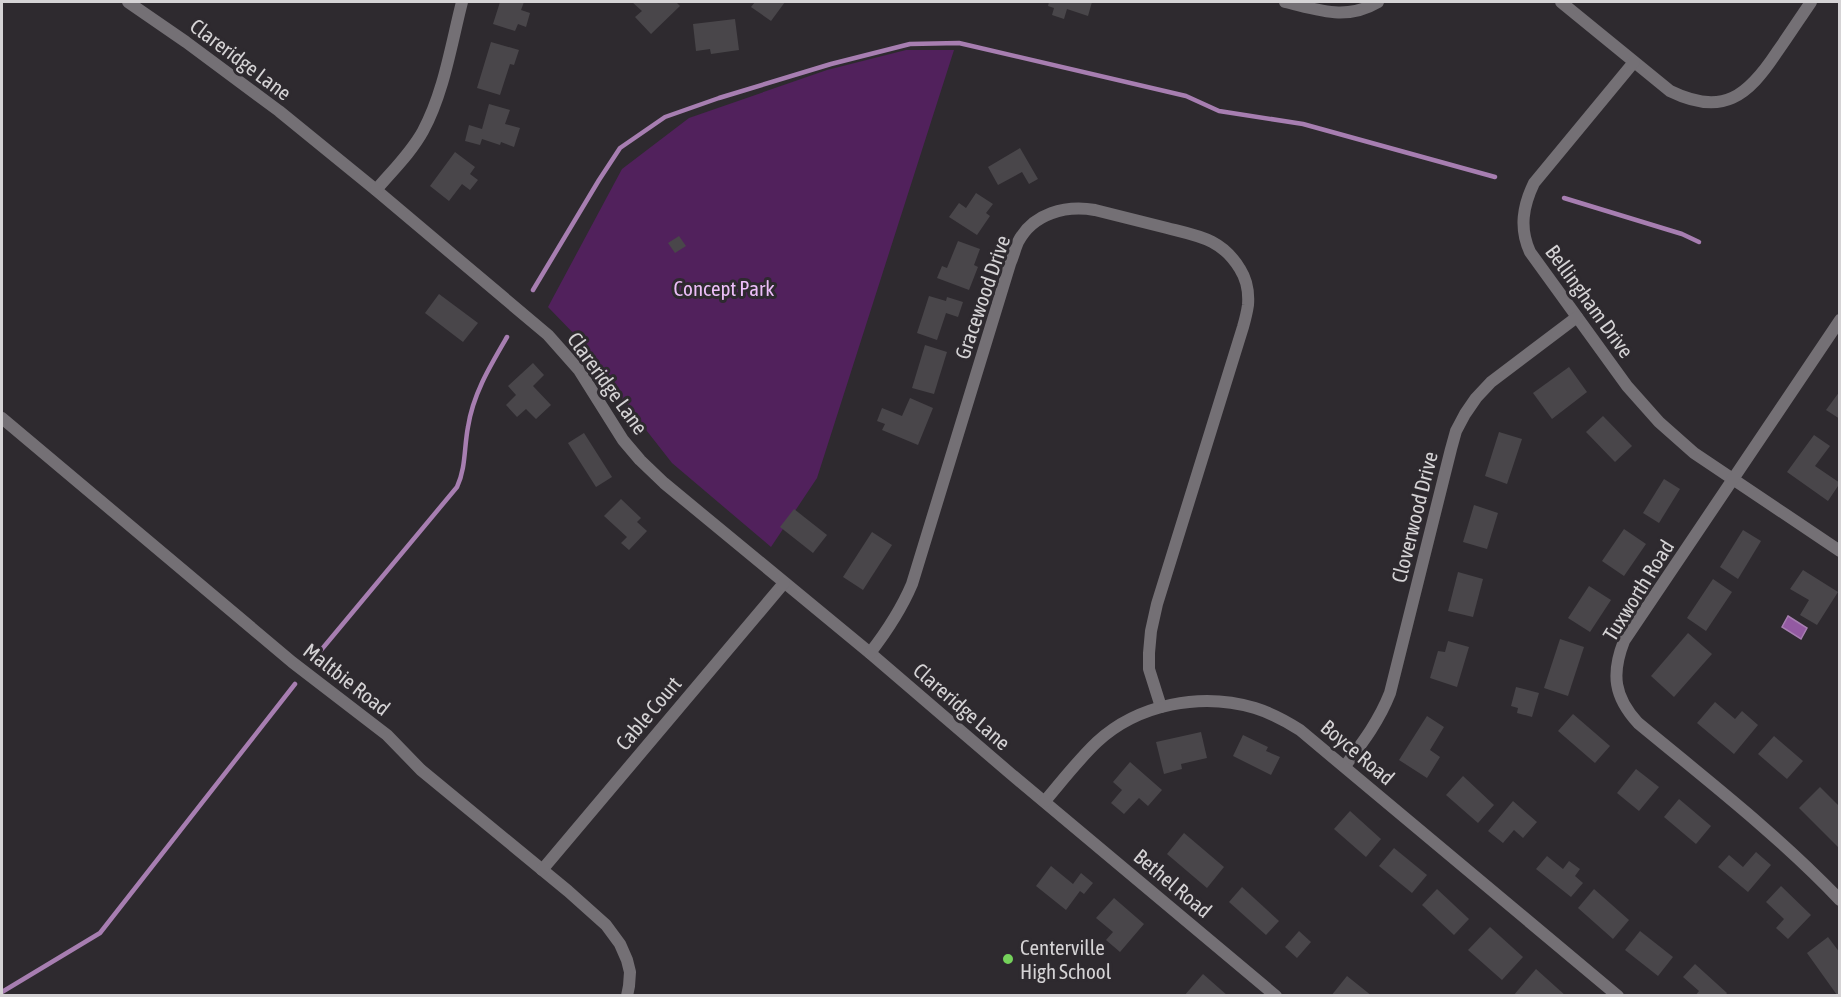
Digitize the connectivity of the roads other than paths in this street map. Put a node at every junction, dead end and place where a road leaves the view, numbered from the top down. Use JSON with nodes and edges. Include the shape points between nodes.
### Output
{"nodes":[{"id":1,"x":128,"y":2,"type":"edge"},
{"id":2,"x":462,"y":2,"type":"edge"},
{"id":3,"x":1285,"y":2,"type":"edge"},
{"id":4,"x":1378,"y":2,"type":"edge"},
{"id":5,"x":1561,"y":2,"type":"edge"},
{"id":6,"x":1811,"y":2,"type":"edge"},
{"id":7,"x":1635,"y":62,"type":"junction"},
{"id":8,"x":376,"y":190,"type":"junction"},
{"id":9,"x":1577,"y":317,"type":"junction"},
{"id":10,"x":1839,"y":320,"type":"edge"},
{"id":11,"x":2,"y":418,"type":"edge"},
{"id":12,"x":1733,"y":478,"type":"junction"},
{"id":13,"x":1839,"y":551,"type":"edge"},
{"id":14,"x":784,"y":583,"type":"junction"},
{"id":15,"x":870,"y":653,"type":"junction"},
{"id":16,"x":1161,"y":707,"type":"junction"},
{"id":17,"x":1345,"y":766,"type":"junction"},
{"id":18,"x":1045,"y":801,"type":"junction"},
{"id":19,"x":542,"y":870,"type":"junction"},
{"id":20,"x":1839,"y":900,"type":"edge"},
{"id":21,"x":627,"y":996,"type":"edge"},
{"id":22,"x":1276,"y":996,"type":"edge"},
{"id":23,"x":1618,"y":996,"type":"edge"}],
"edges":[{"from":1,"to":8,"type":"street","name":"Clareridge Lane","via":[[279,111]]},
{"from":2,"to":8,"type":"street","via":[[432,112],[409,152]]},
{"from":3,"to":4,"type":"street","via":[[1350,13]]},
{"from":5,"to":7,"type":"street"},
{"from":6,"to":7,"type":"street","via":[[1754,84],[1728,100],[1714,103],[1685,99],[1670,92]]},
{"from":7,"to":9,"type":"street","name":"Bellingham Drive","via":[[1534,183],[1526,199],[1525,242]]},
{"from":8,"to":14,"type":"street","name":"Clareridge Lane","via":[[548,335],[579,370],[640,460]]},
{"from":9,"to":12,"type":"street","name":"Bellingham Drive","via":[[1659,422],[1694,453]]},
{"from":9,"to":17,"type":"street","name":"Cloverwood Drive","via":[[1491,382],[1456,431],[1390,693],[1371,731]]},
{"from":10,"to":12,"type":"street","name":"Tuxworth Road"},
{"from":11,"to":19,"type":"street","name":"Maltbie Road","via":[[292,662],[387,735],[421,770]]},
{"from":12,"to":13,"type":"street","name":"Bellingham Drive"},
{"from":12,"to":20,"type":"street","name":"Tuxworth Road","via":[[1624,641],[1616,670],[1618,690],[1638,723],[1782,844]]},
{"from":14,"to":15,"type":"street","name":"Clareridge Lane"},
{"from":14,"to":19,"type":"street","name":"Cable Court"},
{"from":15,"to":16,"type":"street","name":"Gracewood Drive","via":[[890,627],[912,584],[1019,242],[1026,231],[1048,214],[1079,207],[1213,241],[1234,258],[1247,286],[1243,327],[1151,630],[1149,669]]},
{"from":15,"to":18,"type":"street","name":"Clareridge Lane"},
{"from":16,"to":17,"type":"street","name":"Boyce Road","via":[[1213,701],[1256,708],[1300,730]]},
{"from":16,"to":18,"type":"street","name":"Boyce Road","via":[[1131,719],[1097,742]]},
{"from":17,"to":23,"type":"street","name":"Boyce Road"},
{"from":18,"to":22,"type":"street","name":"Bethel Road"},
{"from":19,"to":21,"type":"street","name":"Maltbie Road","via":[[611,930],[630,972]]}]}
